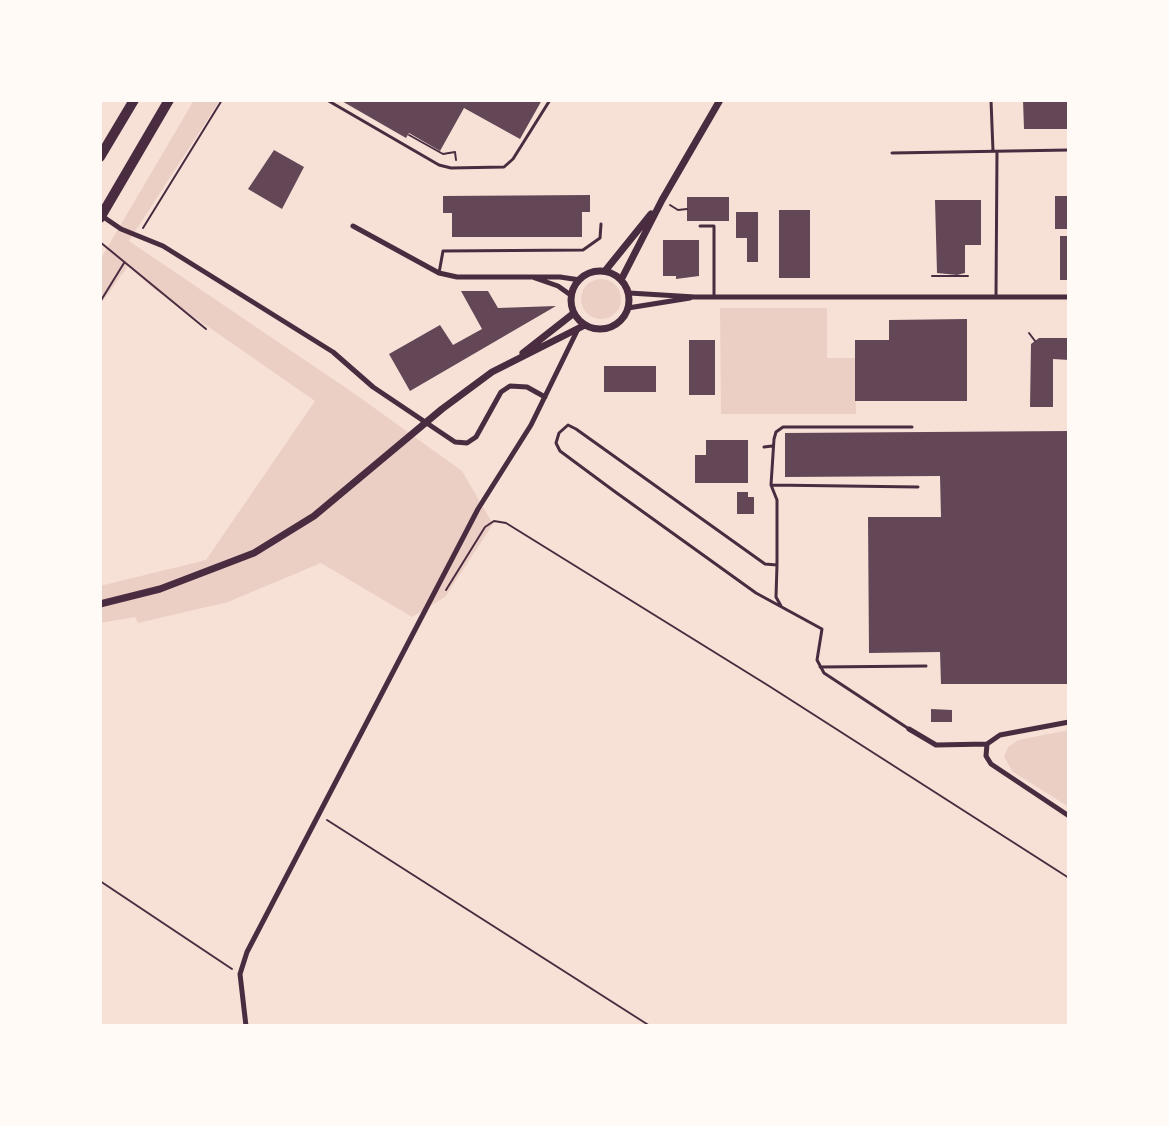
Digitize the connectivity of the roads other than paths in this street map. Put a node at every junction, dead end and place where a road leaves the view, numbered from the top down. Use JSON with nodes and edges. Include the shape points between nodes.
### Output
{"nodes":[{"id":1,"x":134,"y":100,"type":"edge"},
{"id":2,"x":169,"y":100,"type":"edge"},
{"id":3,"x":327,"y":100,"type":"edge"},
{"id":4,"x":550,"y":100,"type":"edge"},
{"id":5,"x":720,"y":100,"type":"edge"},
{"id":6,"x":991,"y":100,"type":"edge"},
{"id":7,"x":1069,"y":150,"type":"edge"},
{"id":8,"x":995,"y":151,"type":"junction"},
{"id":9,"x":892,"y":153,"type":"dead end"},
{"id":10,"x":100,"y":157,"type":"edge"},
{"id":11,"x":662,"y":200,"type":"junction"},
{"id":12,"x":100,"y":217,"type":"edge"},
{"id":13,"x":601,"y":224,"type":"dead end"},
{"id":14,"x":353,"y":226,"type":"dead end"},
{"id":15,"x":700,"y":226,"type":"dead end"},
{"id":16,"x":605,"y":271,"type":"junction"},
{"id":17,"x":439,"y":273,"type":"junction"},
{"id":18,"x":530,"y":277,"type":"junction"},
{"id":19,"x":580,"y":280,"type":"junction"},
{"id":20,"x":621,"y":280,"type":"junction"},
{"id":21,"x":629,"y":293,"type":"junction"},
{"id":22,"x":572,"y":296,"type":"junction"},
{"id":23,"x":996,"y":296,"type":"junction"},
{"id":24,"x":695,"y":297,"type":"junction"},
{"id":25,"x":714,"y":297,"type":"junction"},
{"id":26,"x":1069,"y":297,"type":"edge"},
{"id":27,"x":628,"y":308,"type":"junction"},
{"id":28,"x":574,"y":313,"type":"junction"},
{"id":29,"x":581,"y":327,"type":"junction"},
{"id":30,"x":515,"y":360,"type":"junction"},
{"id":31,"x":545,"y":397,"type":"junction"},
{"id":32,"x":912,"y":427,"type":"dead end"},
{"id":33,"x":772,"y":446,"type":"junction"},
{"id":34,"x":764,"y":447,"type":"dead end"},
{"id":35,"x":771,"y":485,"type":"junction"},
{"id":36,"x":918,"y":487,"type":"dead end"},
{"id":37,"x":777,"y":565,"type":"junction"},
{"id":38,"x":100,"y":604,"type":"edge"},
{"id":39,"x":781,"y":606,"type":"junction"},
{"id":40,"x":926,"y":666,"type":"dead end"},
{"id":41,"x":820,"y":667,"type":"junction"},
{"id":42,"x":1069,"y":722,"type":"edge"},
{"id":43,"x":909,"y":729,"type":"joint"},
{"id":44,"x":987,"y":744,"type":"junction"},
{"id":45,"x":1069,"y":816,"type":"edge"},
{"id":46,"x":246,"y":1026,"type":"edge"}],
"edges":[{"from":1,"to":10,"type":"highway"},
{"from":2,"to":12,"type":"highway"},
{"from":3,"to":4,"type":"lane","via":[[439,165],[456,168],[504,167]]},
{"from":5,"to":11,"type":"street"},
{"from":6,"to":8,"type":"lane"},
{"from":7,"to":8,"type":"lane"},
{"from":8,"to":9,"type":"lane"},
{"from":8,"to":23,"type":"lane"},
{"from":11,"to":16,"type":"street"},
{"from":11,"to":20,"type":"street"},
{"from":12,"to":31,"type":"street","via":[[163,246],[333,352],[373,387],[455,442],[476,437],[501,392],[510,386],[527,387]]},
{"from":13,"to":17,"type":"lane","via":[[600,238],[583,250],[443,251]]},
{"from":14,"to":17,"type":"street"},
{"from":15,"to":25,"type":"lane","via":[[714,226]]},
{"from":16,"to":19,"type":"street"},
{"from":16,"to":20,"type":"street"},
{"from":17,"to":18,"type":"street"},
{"from":18,"to":19,"type":"street"},
{"from":18,"to":22,"type":"street"},
{"from":19,"to":22,"type":"street"},
{"from":20,"to":21,"type":"street"},
{"from":21,"to":24,"type":"street"},
{"from":21,"to":27,"type":"street"},
{"from":22,"to":28,"type":"street"},
{"from":23,"to":25,"type":"street"},
{"from":23,"to":26,"type":"street"},
{"from":24,"to":25,"type":"street"},
{"from":24,"to":27,"type":"street"},
{"from":27,"to":29,"type":"street","via":[[611,327]]},
{"from":28,"to":29,"type":"street"},
{"from":28,"to":30,"type":"street"},
{"from":29,"to":30,"type":"street"},
{"from":29,"to":31,"type":"street"},
{"from":30,"to":38,"type":"street","via":[[442,409],[314,516],[254,553],[160,589]]},
{"from":31,"to":46,"type":"street","via":[[478,509],[247,952],[240,974]]},
{"from":32,"to":33,"type":"lane","via":[[783,427]]},
{"from":33,"to":34,"type":"lane"},
{"from":33,"to":35,"type":"lane"},
{"from":35,"to":36,"type":"lane"},
{"from":35,"to":37,"type":"lane","via":[[777,500]]},
{"from":37,"to":39,"type":"lane","via":[[776,597]]},
{"from":37,"to":39,"type":"lane","via":[[765,564],[576,429],[568,425],[559,433],[560,451]]},
{"from":39,"to":41,"type":"lane","via":[[822,629]]},
{"from":40,"to":41,"type":"lane"},
{"from":41,"to":43,"type":"lane"},
{"from":42,"to":44,"type":"street","via":[[1000,735]]},
{"from":43,"to":44,"type":"street","via":[[936,745]]},
{"from":44,"to":45,"type":"street","via":[[991,764]]}]}
